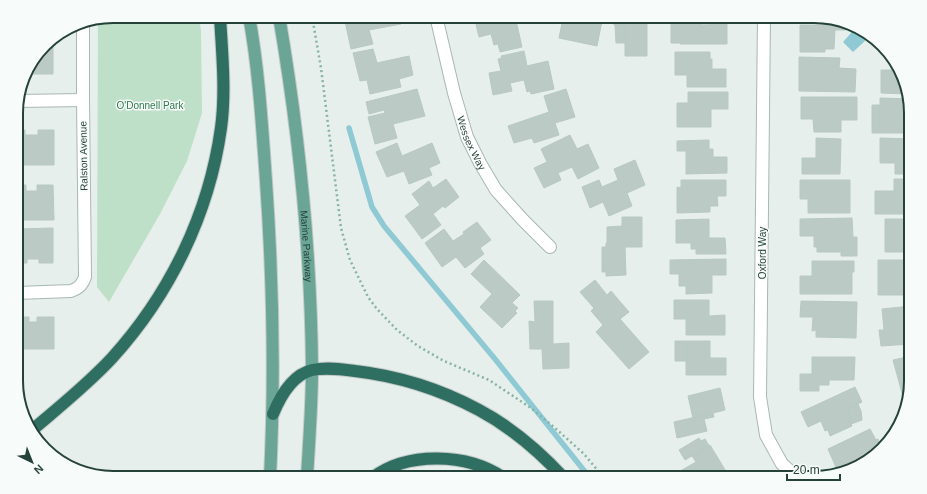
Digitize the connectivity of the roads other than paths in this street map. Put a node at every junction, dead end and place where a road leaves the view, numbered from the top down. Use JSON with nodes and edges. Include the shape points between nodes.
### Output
{"nodes":[{"id":1,"x":220,"y":23,"type":"edge"},
{"id":2,"x":249,"y":23,"type":"edge"},
{"id":3,"x":280,"y":23,"type":"edge"},
{"id":4,"x":438,"y":23,"type":"edge"},
{"id":5,"x":764,"y":23,"type":"edge"},
{"id":6,"x":83,"y":28,"type":"edge"},
{"id":7,"x":83,"y":100,"type":"junction"},
{"id":8,"x":24,"y":101,"type":"edge"},
{"id":9,"x":550,"y":247,"type":"dead end"},
{"id":10,"x":23,"y":292,"type":"edge"},
{"id":11,"x":312,"y":370,"type":"junction"},
{"id":12,"x":273,"y":414,"type":"junction"},
{"id":13,"x":36,"y":427,"type":"edge"},
{"id":14,"x":270,"y":471,"type":"edge"},
{"id":15,"x":307,"y":471,"type":"edge"},
{"id":16,"x":386,"y":471,"type":"edge"},
{"id":17,"x":494,"y":471,"type":"edge"},
{"id":18,"x":557,"y":471,"type":"edge"},
{"id":19,"x":790,"y":471,"type":"edge"}],
"edges":[{"from":1,"to":13,"type":"highway","via":[[223,88],[221,127],[204,204],[189,242],[152,306],[112,358]]},
{"from":2,"to":12,"type":"main road","via":[[262,116],[270,237]]},
{"from":3,"to":11,"type":"main road","name":"Marine Parkway","via":[[301,172]]},
{"from":4,"to":9,"type":"street","name":"Wessex Way","via":[[467,137],[480,163],[496,190]]},
{"from":5,"to":19,"type":"street","name":"Oxford Way","via":[[760,397],[766,435],[782,464]]},
{"from":6,"to":7,"type":"street","name":"Ralston Avenue"},
{"from":7,"to":8,"type":"street"},
{"from":7,"to":10,"type":"street","name":"Ralston Avenue","via":[[85,277],[83,283],[71,291]]},
{"from":11,"to":12,"type":"highway","via":[[298,377],[288,387]]},
{"from":11,"to":15,"type":"main road","name":"Marine Parkway"},
{"from":11,"to":18,"type":"highway","via":[[342,369],[399,378],[451,396],[479,410],[532,446]]},
{"from":12,"to":14,"type":"main road"},
{"from":16,"to":17,"type":"highway","via":[[399,464],[424,459],[473,463]]}]}
